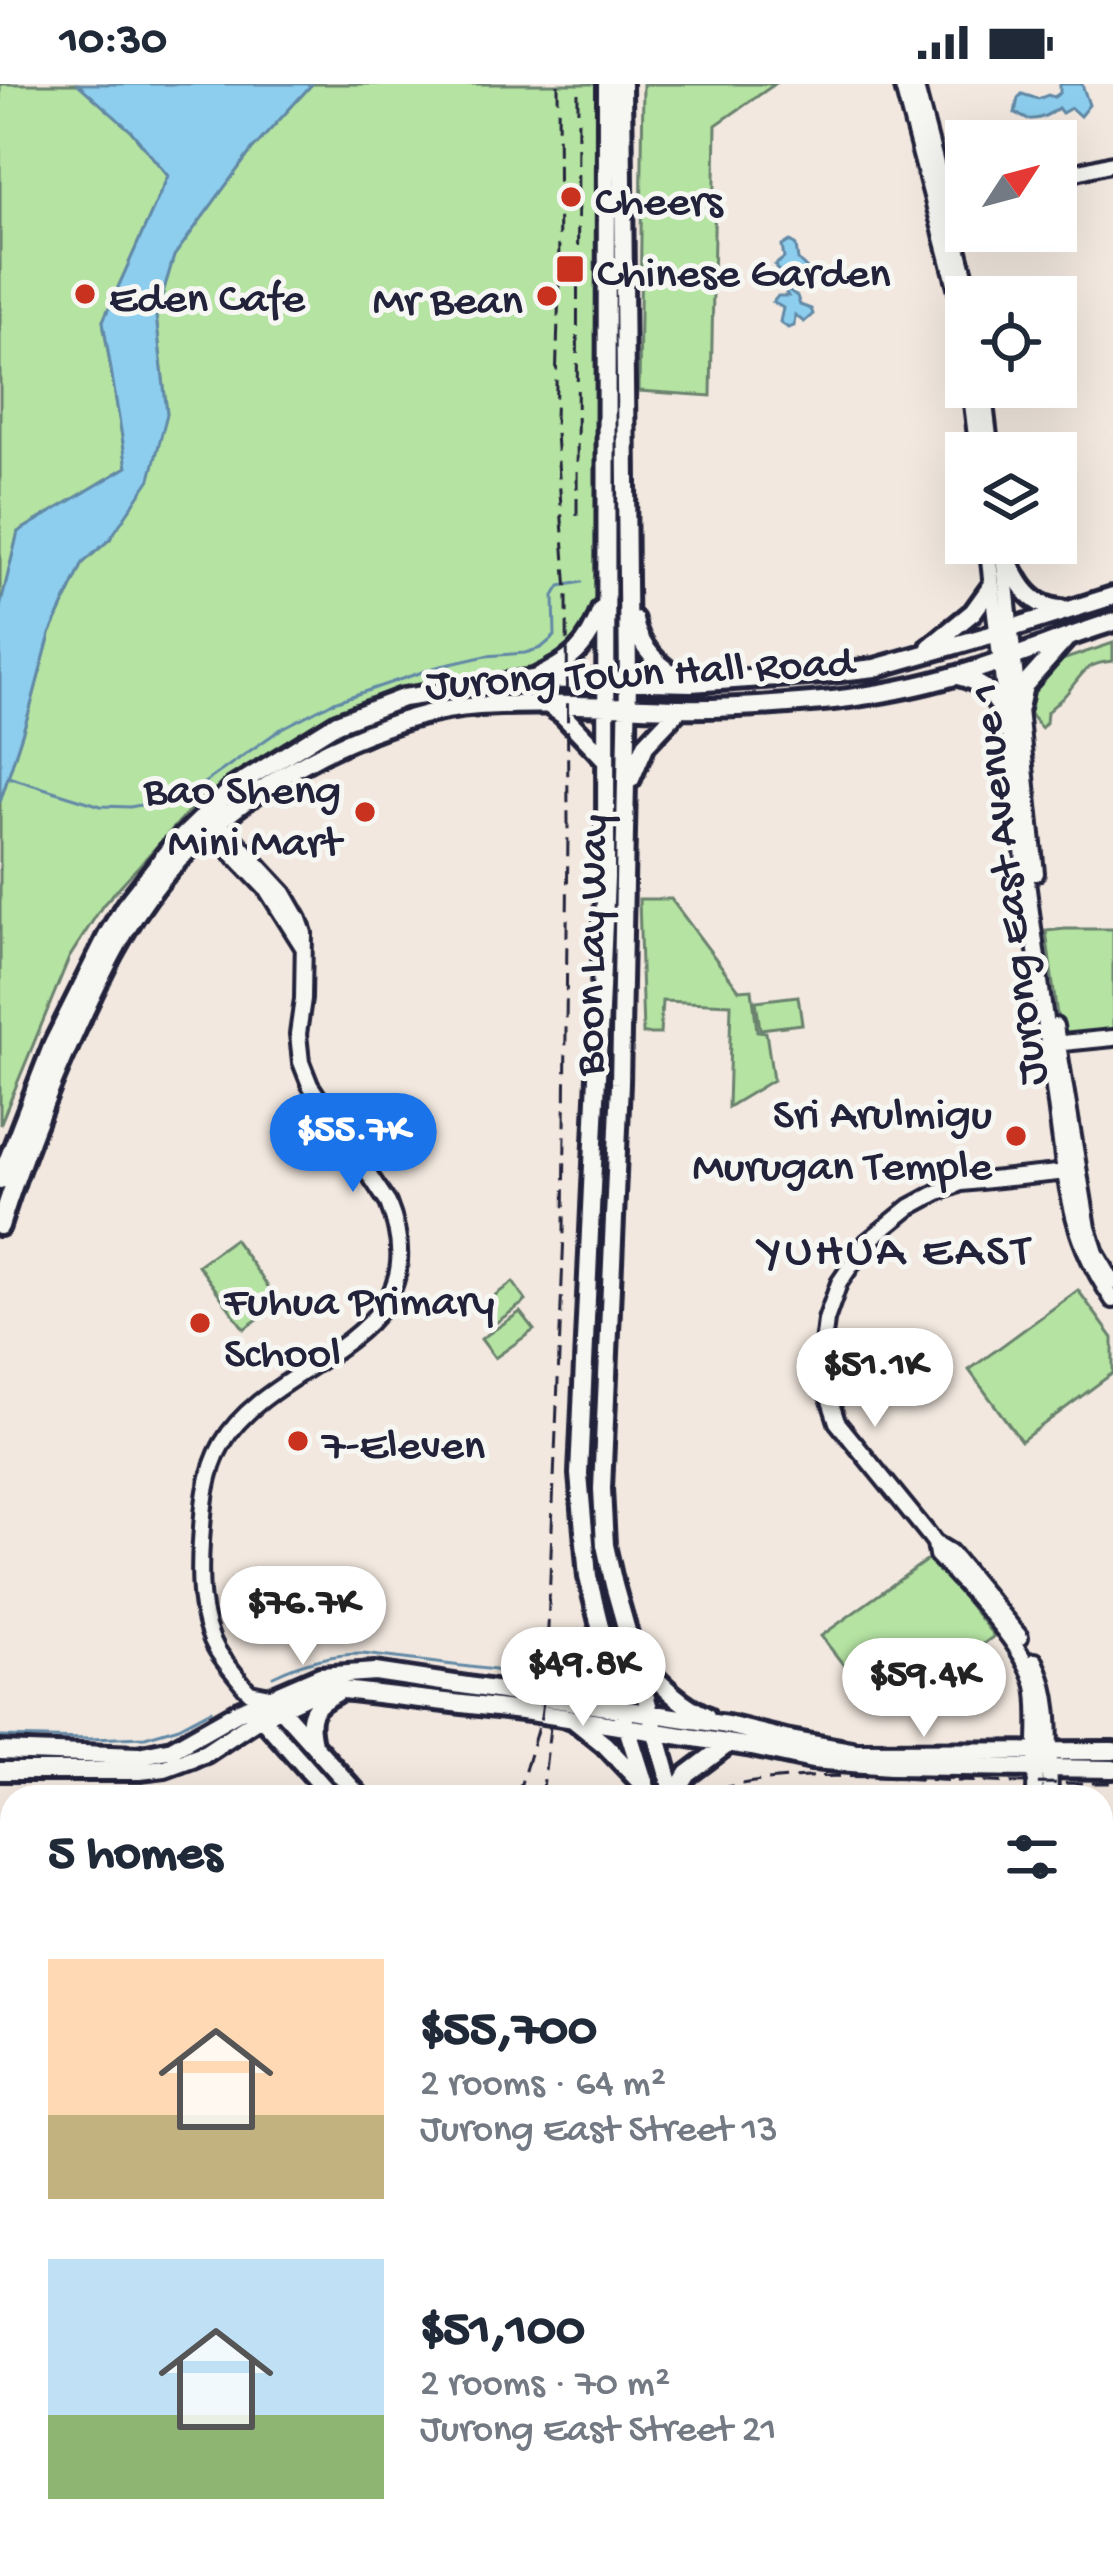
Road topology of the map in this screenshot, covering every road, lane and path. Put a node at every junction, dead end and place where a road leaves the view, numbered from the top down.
1 (607, 84) edge
2 (622, 84) edge
3 (902, 84) edge
4 (915, 84) edge
5 (1113, 163) edge
6 (1077, 172) edge
7 (943, 212) junction
8 (955, 276) edge
9 (964, 276) edge
10 (989, 564) edge
11 (1002, 564) edge
12 (1010, 564) edge
13 (627, 584) junction
14 (992, 587) junction
15 (607, 592) junction
16 (1113, 596) edge
17 (1067, 609) junction
18 (1113, 622) edge
19 (1004, 631) junction
20 (1070, 635) junction
21 (920, 656) junction
22 (1007, 658) junction
23 (958, 676) junction
24 (533, 679) junction
25 (608, 680) junction
26 (628, 681) junction
27 (691, 683) junction
28 (548, 705) junction
29 (617, 706) junction
30 (680, 708) junction
31 (1014, 714) junction
32 (604, 759) junction
33 (626, 791) junction
34 (220, 824) junction
35 (201, 829) junction
36 (302, 947) junction
37 (101, 976) junction
38 (82, 985) junction
39 (1113, 1037) edge
40 (1053, 1044) junction
41 (1071, 1172) junction
42 (0, 1180) edge
43 (0, 1226) edge
44 (1113, 1282) edge
45 (1113, 1300) edge
46 (602, 1639) junction
47 (634, 1656) junction
48 (344, 1690) junction
49 (554, 1697) junction
50 (275, 1702) junction
51 (254, 1705) junction
52 (621, 1709) junction
53 (573, 1719) junction
54 (655, 1723) junction
55 (627, 1727) junction
56 (728, 1735) junction
57 (230, 1738) junction
58 (314, 1745) junction
59 (0, 1751) edge
60 (289, 1751) junction
61 (1113, 1751) edge
62 (1043, 1760) junction
63 (1113, 1769) edge
64 (0, 1771) edge
65 (321, 1785) edge
66 (349, 1785) edge
67 (640, 1785) edge
68 (645, 1785) edge
69 (671, 1785) edge
70 (681, 1785) edge
71 (1038, 1785) edge
72 (1048, 1785) edge

1 - 15 main road, Boon Lay Way
2 - 13 main road, Boon Lay Way
3 - 7 street
4 - 7 street
5 - 6 street
7 - 8 street
7 - 9 street
10 - 14 street, Jurong East Avenue 1
11 - 19 street, Jurong East Avenue 1
12 - 17 main road
13 - 26 main road, Boon Lay Way
13 - 27 main road
14 - 19 street, Jurong East Avenue 1
14 - 21 main road
15 - 24 main road
15 - 25 main road, Boon Lay Way
16 - 17 main road, Jurong Town Hall Road
17 - 19 main road, Jurong Town Hall Road
18 - 20 main road, Jurong Town Hall Road
19 - 21 main road, Jurong Town Hall Road
19 - 22 street, Jurong East Avenue 1
20 - 22 main road, Jurong Town Hall Road
20 - 31 main road
21 - 27 main road, Jurong Town Hall Road
22 - 23 main road, Jurong Town Hall Road
22 - 31 street, Jurong East Avenue 1
23 - 30 main road, Jurong Town Hall Road
23 - 31 main road
24 - 25 main road, Jurong Town Hall Road
24 - 35 main road, Jurong Town Hall Road
25 - 26 main road, Jurong Town Hall Road
25 - 29 main road, Boon Lay Way
26 - 27 main road, Jurong Town Hall Road
26 - 29 main road, Boon Lay Way
28 - 29 main road, Jurong Town Hall Road
28 - 32 main road
28 - 34 main road, Jurong Town Hall Road
29 - 30 main road, Jurong Town Hall Road
29 - 32 main road, Boon Lay Way
29 - 33 main road, Boon Lay Way
30 - 33 main road
31 - 40 street, Jurong East Avenue 1
32 - 46 main road, Boon Lay Way
33 - 47 main road, Boon Lay Way
34 - 35 main road
34 - 36 street
35 - 36 street
35 - 37 main road, Jurong Town Hall Road
35 - 38 main road, Jurong Town Hall Road
36 - 51 street
37 - 38 main road
37 - 43 main road, Jurong Town Hall Road
38 - 42 main road, Jurong Town Hall Road
39 - 40 street
40 - 41 street, Jurong East Avenue 1
41 - 44 street, Jurong East Avenue 1
41 - 45 street, Jurong East Avenue 1
41 - 62 street
46 - 49 main road
46 - 52 main road, Boon Lay Way
47 - 54 main road, Boon Lay Way
47 - 56 main road
48 - 50 main road
48 - 53 main road
48 - 58 main road
49 - 50 main road
49 - 52 main road
50 - 51 main road
50 - 58 main road
51 - 57 main road
51 - 59 main road
51 - 60 main road
52 - 54 main road
52 - 55 main road, Boon Lay Way
53 - 55 main road
53 - 67 main road
54 - 55 main road
54 - 56 main road
54 - 69 main road, Boon Lay Way
55 - 68 main road, Boon Lay Way
56 - 62 main road
56 - 70 main road
57 - 60 main road
57 - 64 main road
58 - 66 main road
60 - 65 main road
61 - 62 main road
62 - 63 main road
62 - 71 street
62 - 72 street

